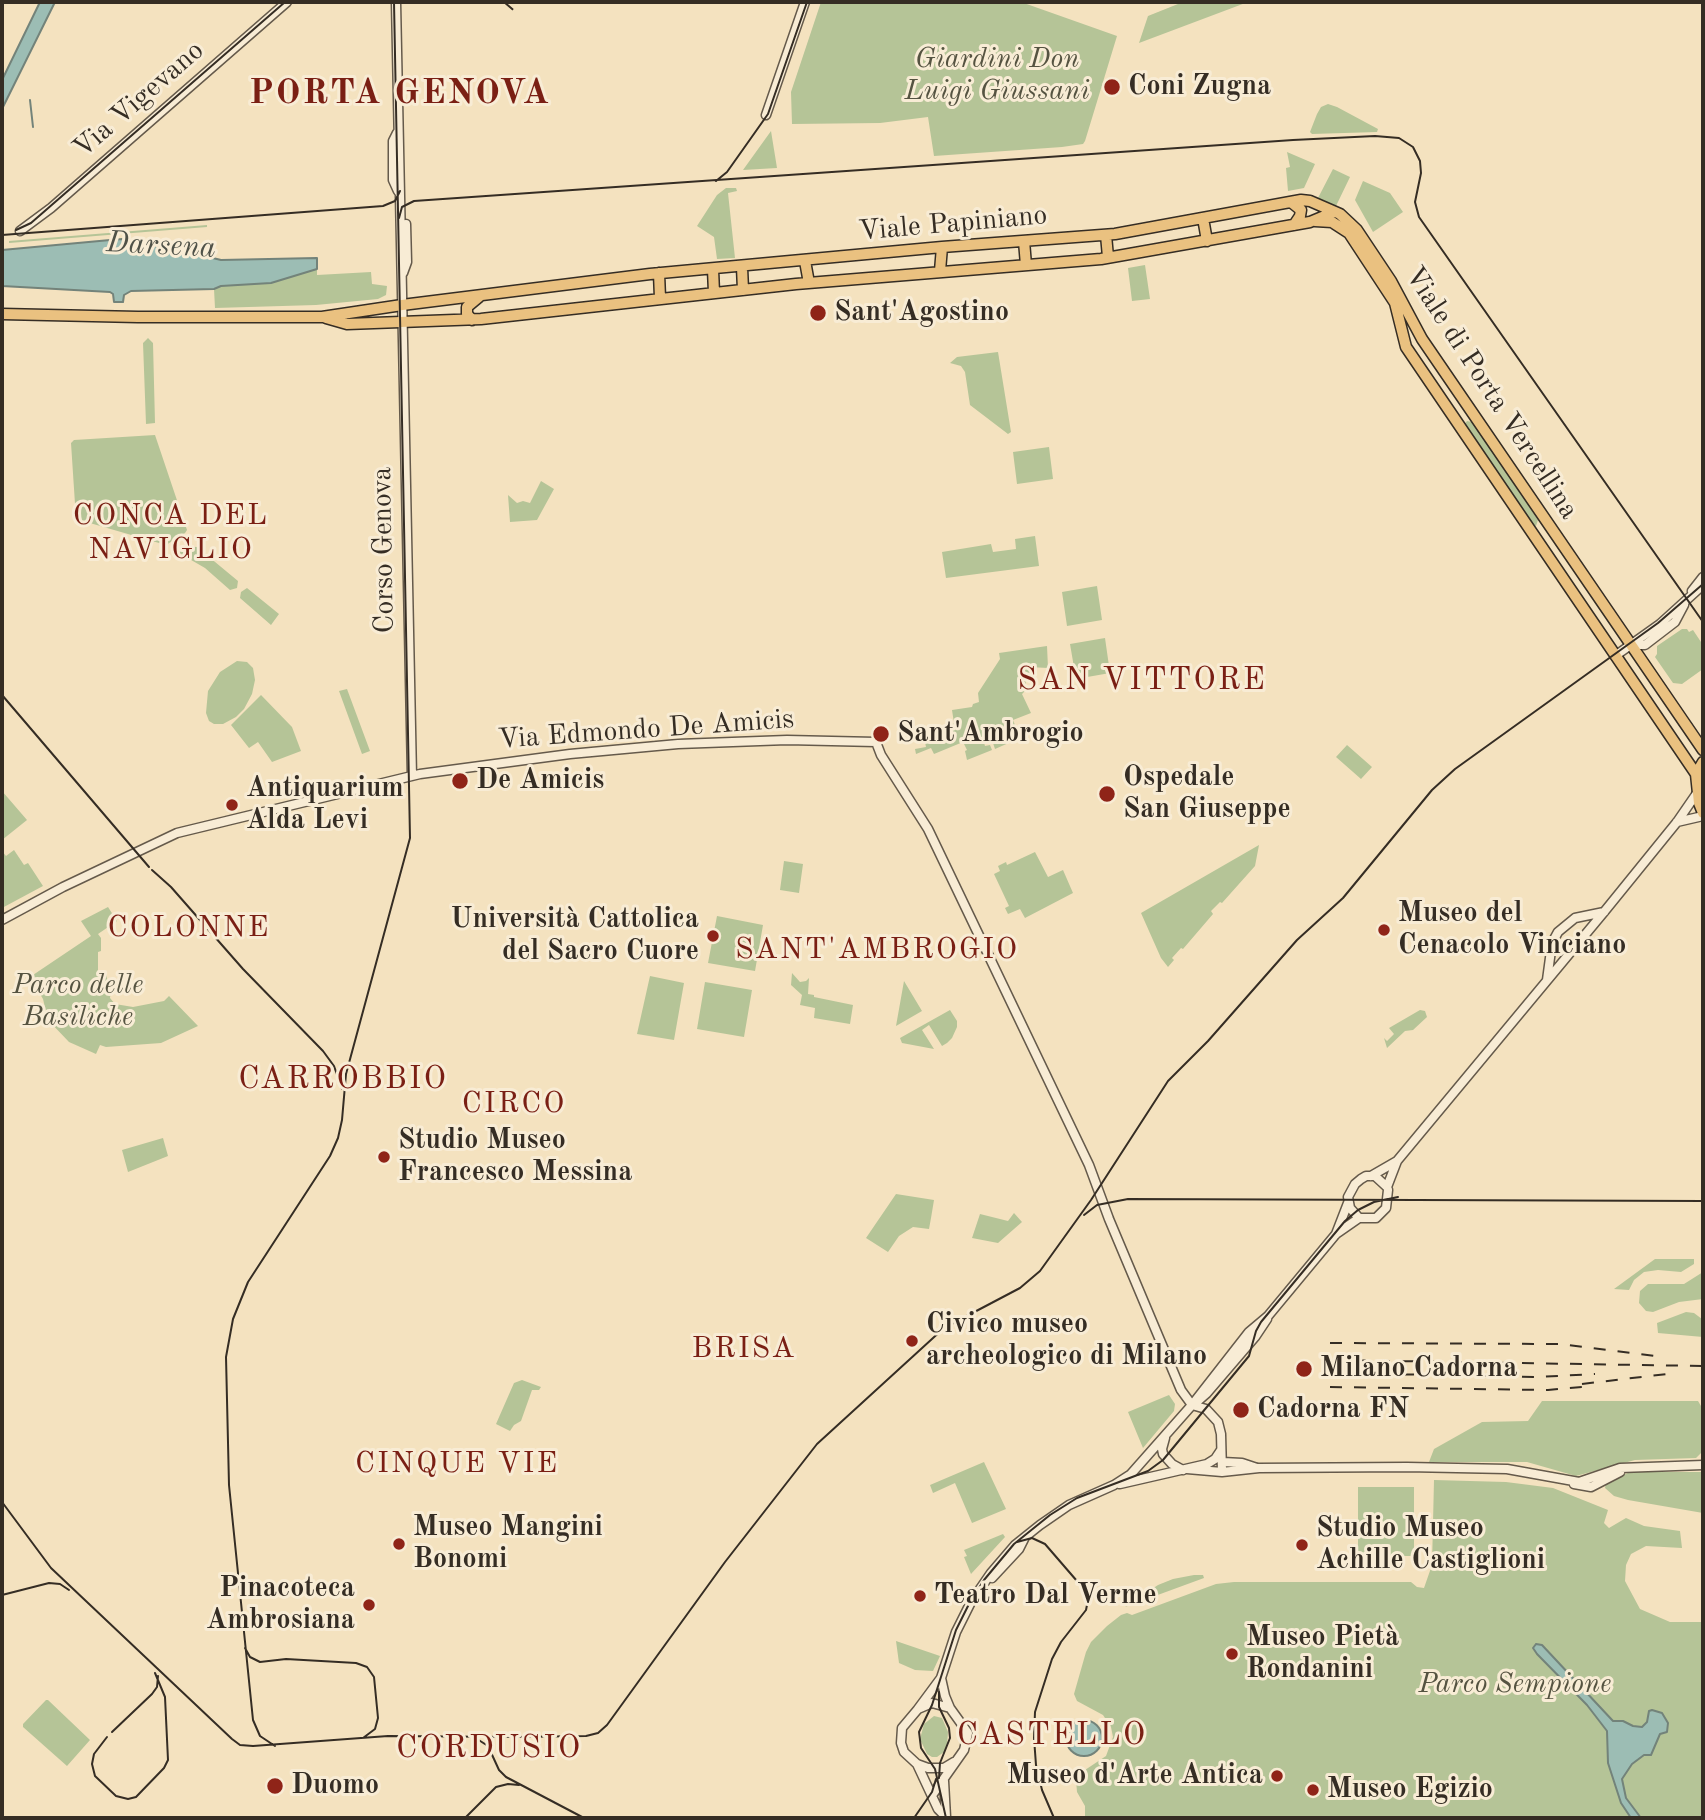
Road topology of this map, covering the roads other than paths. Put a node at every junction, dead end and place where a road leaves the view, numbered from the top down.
1 (287, 2) edge
2 (396, 2) edge
3 (805, 2) edge
4 (766, 115) dead end
5 (1310, 201) junction
6 (1291, 202) junction
7 (1334, 212) junction
8 (1203, 218) junction
9 (1314, 221) junction
10 (1294, 225) junction
11 (20, 231) dead end
12 (1106, 235) junction
13 (1024, 241) junction
14 (1207, 241) junction
15 (942, 247) junction
16 (1108, 257) junction
17 (805, 261) junction
18 (1027, 265) junction
19 (742, 267) junction
20 (713, 269) junction
21 (940, 271) junction
22 (659, 274) junction
23 (809, 283) junction
24 (743, 290) junction
25 (714, 293) junction
26 (477, 297) junction
27 (660, 298) junction
28 (402, 305) junction
29 (2, 314) edge
30 (322, 317) junction
31 (476, 319) junction
32 (402, 323) junction
33 (1422, 339) junction
34 (1406, 347) junction
35 (1470, 406) junction
36 (1457, 423) junction
37 (1551, 527) junction
38 (1535, 537) junction
39 (1703, 577) edge
40 (1588, 581) junction
41 (1703, 585) edge
42 (1572, 593) junction
43 (1686, 600) junction
44 (1619, 627) junction
45 (1603, 638) junction
46 (1631, 645) junction
47 (1615, 656) junction
48 (1643, 662) junction
49 (1626, 673) junction
50 (1691, 733) junction
51 (1675, 744) junction
52 (1703, 750) edge
53 (1703, 762) edge
54 (1696, 774) junction
55 (416, 775) junction
56 (1698, 793) junction
57 (1703, 815) edge
58 (1677, 822) junction
59 (1604, 912) junction
60 (2, 920) edge
61 (1547, 980) junction
62 (1397, 1161) junction
63 (1371, 1176) junction
64 (1388, 1189) junction
65 (1349, 1203) junction
66 (1359, 1219) junction
67 (1336, 1234) junction
68 (1192, 1405) junction
69 (1173, 1427) junction
70 (1222, 1449) junction
71 (1703, 1465) edge
72 (1222, 1467) junction
73 (1185, 1469) junction
74 (1114, 1485) junction
75 (941, 1678) junction
76 (950, 1707) junction
77 (918, 1709) junction
78 (954, 1762) junction
79 (918, 1764) junction
80 (944, 1778) junction
81 (933, 1794) junction
82 (946, 1818) edge

1 - 11 street, Via Vigevano
2 - 28 street, Corso Genova
3 - 4 street
5 - 6 main road, Viale Papiniano
5 - 7 main road, Viale di Porta Vercellina
5 - 9 main road
6 - 8 main road, Viale Papiniano
6 - 10 main road
7 - 9 main road, Viale Papiniano
7 - 33 main road, Viale di Porta Vercellina
8 - 12 main road, Viale Papiniano
8 - 14 main road
9 - 10 main road, Viale Papiniano
9 - 34 main road, Viale di Porta Vercellina
10 - 14 main road, Viale Papiniano
12 - 13 main road, Viale Papiniano
12 - 16 main road
13 - 15 main road, Viale Papiniano
13 - 18 main road
14 - 16 main road, Viale Papiniano
15 - 17 main road, Viale Papiniano
15 - 21 main road
16 - 18 main road, Viale Papiniano
17 - 19 main road, Viale Papiniano
17 - 23 main road
18 - 21 main road, Viale Papiniano
19 - 20 main road, Viale Papiniano
19 - 24 main road
20 - 22 main road, Viale Papiniano
20 - 25 main road
21 - 23 main road, Viale Papiniano
22 - 26 main road, Viale Papiniano
22 - 27 main road
23 - 24 main road, Viale Papiniano
24 - 25 main road, Viale Papiniano
25 - 27 main road, Viale Papiniano
26 - 28 main road, Viale Papiniano
26 - 31 main road
27 - 31 main road, Viale Papiniano
28 - 30 main road, Viale Papiniano
28 - 32 street, Corso Genova
29 - 30 main road
30 - 32 main road, Viale Papiniano
31 - 32 main road, Viale Papiniano
32 - 55 street, Corso Genova
33 - 34 main road
33 - 35 main road, Viale di Porta Vercellina
34 - 36 main road, Viale di Porta Vercellina
35 - 36 main road
35 - 37 main road, Viale di Porta Vercellina
36 - 38 main road, Viale di Porta Vercellina
37 - 38 main road
37 - 40 main road, Viale di Porta Vercellina
38 - 42 main road, Viale di Porta Vercellina
39 - 43 street
40 - 42 main road
40 - 44 main road, Viale di Porta Vercellina
41 - 43 street
42 - 45 main road, Viale di Porta Vercellina
43 - 46 street
44 - 45 main road
44 - 46 main road, Viale di Porta Vercellina
45 - 47 main road, Viale di Porta Vercellina
46 - 47 street
46 - 48 main road, Viale di Porta Vercellina
47 - 49 main road, Viale di Porta Vercellina
48 - 49 main road
48 - 50 main road, Viale di Porta Vercellina
49 - 51 main road, Viale di Porta Vercellina
50 - 51 main road
50 - 52 main road, Viale di Porta Vercellina
51 - 54 main road, Viale di Porta Vercellina
53 - 54 main road
54 - 56 main road
55 - 60 street, Via Edmondo De Amicis
55 - 68 street, Via Edmondo De Amicis
56 - 57 main road
56 - 58 street
57 - 58 street
58 - 59 street
59 - 61 street
59 - 61 street
61 - 62 street
62 - 63 street
62 - 64 street
63 - 64 street
63 - 65 street
64 - 66 street
65 - 66 street
65 - 67 street
66 - 67 street
67 - 68 street
68 - 69 street
68 - 70 street
69 - 73 street
69 - 74 street
70 - 72 street
70 - 73 street
71 - 72 street
72 - 73 street
73 - 74 street
74 - 75 street
75 - 76 street
75 - 77 street
76 - 77 street
76 - 78 street
77 - 79 street
78 - 79 street
78 - 80 street
79 - 81 street
80 - 81 street
80 - 82 street
81 - 82 street

